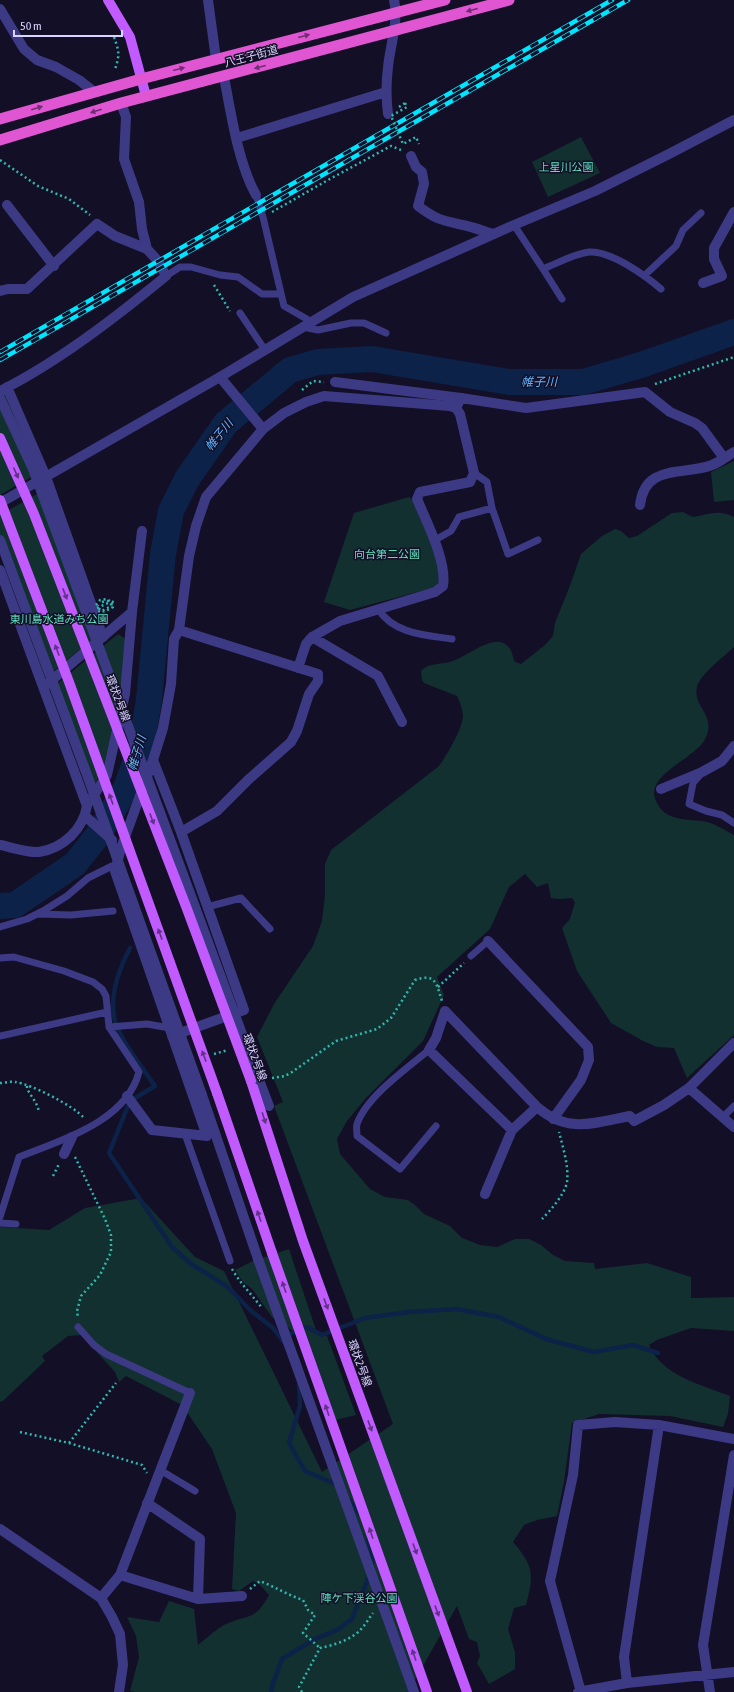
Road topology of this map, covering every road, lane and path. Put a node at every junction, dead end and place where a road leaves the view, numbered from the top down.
1 (108, 0) edge
2 (208, 0) edge
3 (394, 0) edge
4 (445, 0) edge
5 (509, 0) edge
6 (0, 9) edge
7 (396, 12) junction
8 (393, 30) junction
9 (114, 36) dead end
10 (216, 59) junction
11 (114, 69) dead end
12 (224, 77) junction
13 (141, 78) junction
14 (93, 92) junction
15 (386, 92) junction
16 (146, 96) junction
17 (121, 103) junction
18 (405, 103) dead end
19 (388, 114) dead end
20 (0, 119) edge
21 (734, 120) edge
22 (236, 138) junction
23 (0, 140) edge
24 (419, 144) dead end
25 (408, 154) joint
26 (0, 160) edge
27 (256, 195) joint
28 (4, 206) edge
29 (734, 212) edge
30 (701, 213) dead end
31 (263, 217) junction
32 (97, 224) junction
33 (514, 225) junction
34 (493, 234) junction
35 (147, 249) junction
36 (54, 266) junction
37 (543, 269) junction
38 (645, 275) junction
39 (166, 276) junction
40 (703, 283) dead end
41 (661, 289) dead end
42 (0, 292) edge
43 (281, 294) junction
44 (562, 299) dead end
45 (240, 313) dead end
46 (308, 324) junction
47 (386, 333) dead end
48 (265, 350) junction
49 (734, 357) edge
50 (220, 377) junction
51 (335, 382) dead end
52 (4, 389) edge
53 (645, 392) junction
54 (0, 398) edge
55 (461, 398) junction
56 (456, 408) junction
57 (263, 429) junction
58 (0, 438) edge
59 (734, 452) edge
60 (724, 458) junction
61 (474, 472) junction
62 (46, 477) junction
63 (0, 502) edge
64 (640, 505) dead end
65 (492, 508) junction
66 (142, 531) dead end
67 (0, 540) edge
68 (435, 540) junction
69 (538, 540) dead end
70 (0, 570) edge
71 (115, 602) dead end
72 (108, 603) dead end
73 (378, 609) junction
74 (132, 612) junction
75 (179, 630) junction
76 (103, 637) junction
77 (312, 637) junction
78 (452, 639) dead end
79 (298, 668) junction
80 (43, 687) junction
81 (402, 722) dead end
82 (734, 746) edge
83 (153, 760) junction
84 (702, 772) junction
85 (661, 789) dead end
86 (87, 813) junction
87 (734, 823) edge
88 (181, 832) junction
89 (117, 844) junction
90 (0, 845) edge
91 (116, 866) junction
92 (207, 907) junction
93 (113, 911) dead end
94 (37, 914) junction
95 (0, 927) edge
96 (270, 929) dead end
97 (488, 941) joint
98 (471, 956) joint
99 (0, 958) edge
100 (437, 987) junction
101 (445, 1011) junction
102 (107, 1012) junction
103 (111, 1027) junction
104 (171, 1032) junction
105 (0, 1036) edge
106 (734, 1043) edge
107 (429, 1050) junction
108 (272, 1078) dead end
109 (255, 1080) junction
110 (0, 1083) edge
111 (27, 1086) junction
112 (689, 1088) junction
113 (130, 1100) junction
114 (269, 1106) dead end
115 (734, 1106) edge
116 (537, 1107) junction
117 (39, 1111) dead end
118 (724, 1116) junction
119 (555, 1120) junction
120 (436, 1126) dead end
121 (89, 1127) junction
122 (734, 1127) edge
123 (512, 1130) junction
124 (185, 1134) junction
125 (72, 1137) junction
126 (64, 1154) dead end
127 (485, 1194) dead end
128 (0, 1217) edge
129 (542, 1219) dead end
130 (0, 1223) edge
131 (16, 1224) dead end
132 (230, 1261) joint
133 (266, 1313) dead end
134 (78, 1327) joint
135 (116, 1383) dead end
136 (190, 1393) joint
137 (659, 1425) junction
138 (20, 1432) dead end
139 (734, 1439) edge
140 (69, 1443) junction
141 (734, 1455) edge
142 (160, 1470) junction
143 (155, 1483) junction
144 (195, 1491) dead end
145 (147, 1503) junction
146 (0, 1529) edge
147 (120, 1575) junction
148 (242, 1596) joint
149 (101, 1598) junction
150 (198, 1599) junction
151 (320, 1648) dead end
152 (734, 1672) edge
153 (707, 1675) junction
154 (627, 1683) junction
155 (299, 1687) dead end
156 (119, 1692) edge
157 (302, 1692) edge
158 (414, 1692) edge
159 (427, 1692) edge
160 (467, 1692) edge
161 (580, 1692) edge
162 (710, 1692) edge

1 - 13 main road
2 - 10 street
3 - 7 street
4 - 7 highway, 八王子街道
5 -> 8 highway, 八王子街道
6 - 14 street
7 - 8 street
10 -> 7 highway, 八王子街道
8 -> 12 highway, 八王子街道
8 - 15 street
9 - 11 path
13 -> 10 highway, 八王子街道
12 - 16 highway, 八王子街道
12 - 22 street
13 - 14 highway, 八王子街道
13 - 16 main road
20 -> 14 highway, 八王子街道
15 - 19 street
15 - 22 street
16 - 17 highway, 八王子街道
17 -> 23 highway, 八王子街道
17 - 35 street
18 - 24 path, bridge
21 - 33 street
22 - 27 street
25 - 31 path
25 - 34 street
26 - 32 path
27 - 31 lane
28 - 36 street
29 - 40 street
30 - 38 lane
31 - 43 lane
32 - 35 street
32 - 36 street
33 - 34 street
33 - 37 lane
34 - 46 street
35 - 39 street
36 - 42 street
37 - 38 lane
37 - 44 lane
38 - 41 lane
39 - 43 lane
39 - 52 street
43 - 46 lane
45 - 48 lane
46 - 47 lane
46 - 48 street
48 - 50 street
49 - 53 path
50 - 57 street
50 - 62 street
51 - 55 street
52 - 62 street
53 - 55 street
53 - 60 street
54 - 109 street, bridge
55 - 56 street
56 - 57 street
56 - 61 street
57 - 75 street
58 -> 109 main road, 環状2号線, bridge
59 - 60 street
60 - 64 street
61 - 65 lane
61 - 68 street
62 - 63 street
62 - 76 street
159 -> 63 main road, bridge
65 - 68 lane
65 - 69 lane
66 - 74 street
67 - 158 street, bridge
68 - 73 street
70 - 80 street
71 - 72 path, bridge
73 - 77 street
73 - 78 lane
74 - 76 street
74 - 86 street
75 - 79 street
75 - 83 street
76 - 80 street
77 - 79 street
77 - 81 street
79 - 88 street
80 - 86 street
82 - 84 street
83 - 88 street
83 - 89 street
84 - 85 street
84 - 87 lane
86 - 89 street, bridge
86 - 90 street
88 - 92 street
89 - 91 street
91 - 94 lane
91 - 104 street
92 - 96 lane
92 - 104 street
93 - 94 lane
94 - 95 lane
97 - 98 lane
97 - 119 street
98 - 100 path
99 - 102 lane
100 - 101 path
100 - 108 path
101 - 107 street
101 - 116 street
102 - 103 lane
102 - 105 lane
103 - 104 lane
103 - 113 lane
104 - 124 street
106 - 112 street
107 - 120 lane
107 - 123 street
109 - 114 street
109 -> 160 main road, 環状2号線
110 - 111 path
111 - 117 path
111 - 121 path
112 - 118 street
112 - 119 street
113 - 121 lane
113 - 124 street
115 - 118 lane
116 - 119 street
116 - 123 street
118 - 122 street
119 - 129 path
121 - 125 lane
123 - 127 street
124 - 132 lane
125 - 126 street
125 - 128 lane
125 - 134 path
130 - 131 lane
132 - 133 path
134 - 136 lane
135 - 140 path
136 - 142 street
137 - 139 street
137 - 154 street
137 - 161 street
138 - 140 path
140 - 143 path
141 - 153 street
142 - 143 street
142 - 144 lane
143 - 145 street
145 - 147 street
145 - 150 street
146 - 149 street
147 - 149 street
147 - 150 street
148 - 150 street
148 - 151 path
149 - 156 street
152 - 153 street
153 - 154 street
153 - 162 street
154 - 161 street
155 - 157 path

